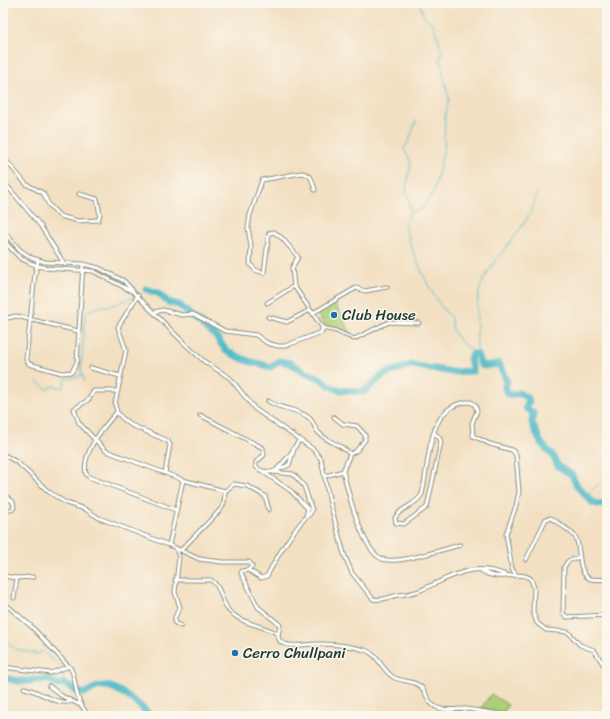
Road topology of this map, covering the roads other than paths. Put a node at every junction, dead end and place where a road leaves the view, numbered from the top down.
1 (3, 157) edge
2 (3, 180) edge
3 (315, 190) dead end
4 (79, 194) dead end
5 (3, 231) edge
6 (3, 240) edge
7 (59, 255) junction
8 (38, 261) junction
9 (53, 263) junction
10 (65, 263) junction
11 (83, 264) junction
12 (37, 266) junction
13 (66, 269) junction
14 (83, 269) junction
15 (294, 286) junction
16 (387, 287) dead end
17 (133, 292) junction
18 (138, 295) junction
19 (267, 303) dead end
20 (310, 310) junction
21 (155, 312) junction
22 (313, 313) junction
23 (268, 317) dead end
24 (3, 319) edge
25 (32, 321) junction
26 (419, 324) dead end
27 (323, 328) junction
28 (78, 331) junction
29 (92, 368) dead end
30 (120, 376) junction
31 (118, 391) junction
32 (268, 400) dead end
33 (117, 412) junction
34 (200, 416) dead end
35 (334, 417) dead end
36 (434, 433) junction
37 (300, 439) junction
38 (94, 440) junction
39 (3, 454) edge
40 (350, 454) junction
41 (263, 471) junction
42 (274, 471) junction
43 (343, 471) junction
44 (165, 472) junction
45 (325, 476) junction
46 (183, 480) junction
47 (225, 492) junction
48 (3, 494) edge
49 (3, 510) edge
50 (176, 510) junction
51 (269, 510) dead end
52 (306, 516) junction
53 (169, 545) junction
54 (460, 545) dead end
55 (176, 548) junction
56 (181, 550) junction
57 (579, 557) junction
58 (526, 560) dead end
59 (248, 570) junction
60 (3, 576) edge
61 (516, 576) junction
62 (33, 577) dead end
63 (17, 578) junction
64 (175, 580) junction
65 (607, 580) edge
66 (14, 598) dead end
67 (3, 602) edge
68 (607, 615) edge
69 (181, 626) dead end
70 (278, 634) junction
71 (69, 666) junction
72 (3, 667) edge
73 (607, 670) edge
74 (49, 686) dead end
75 (24, 688) dead end
76 (72, 701) junction
77 (82, 706) junction
78 (88, 716) edge
79 (525, 716) edge

1 - 4 street
2 - 7 street
3 - 15 street
5 - 8 street
6 - 12 street
7 - 9 street
7 - 10 street
8 - 9 street
8 - 12 street
9 - 10 street
10 - 11 street
10 - 13 street
11 - 14 street
11 - 17 street
12 - 13 street
12 - 25 street
13 - 14 street
14 - 17 street
14 - 28 street
15 - 19 street
15 - 20 street
16 - 22 street
17 - 18 street
18 - 21 street
18 - 30 street
20 - 22 street
20 - 23 street
21 - 27 street
21 - 37 street
22 - 27 street
24 - 25 street
25 - 28 street
25 - 28 street
26 - 27 street
29 - 30 street
30 - 31 street
31 - 33 street
31 - 38 street
32 - 40 street
33 - 38 street
33 - 44 street
34 - 41 street
35 - 40 street
36 - 36 street
36 - 61 street
37 - 42 street
37 - 45 street
38 - 44 street
38 - 50 street
39 - 53 street
40 - 43 street
41 - 42 street
41 - 52 street
42 - 52 street
43 - 45 street
43 - 54 street
44 - 46 street
45 - 61 street
46 - 47 street
46 - 50 street
47 - 51 street
47 - 56 street
48 - 49 street
50 - 53 street
52 - 59 street
53 - 55 street
55 - 56 street
55 - 64 street
56 - 59 street
57 - 58 street
57 - 65 street
57 - 68 street
59 - 70 street
60 - 63 street
61 - 73 street
62 - 63 street
63 - 66 street
64 - 69 street
64 - 70 street
67 - 71 street
70 - 79 street
71 - 72 street
71 - 77 street
74 - 76 street
75 - 76 street
76 - 77 street
77 - 78 street

